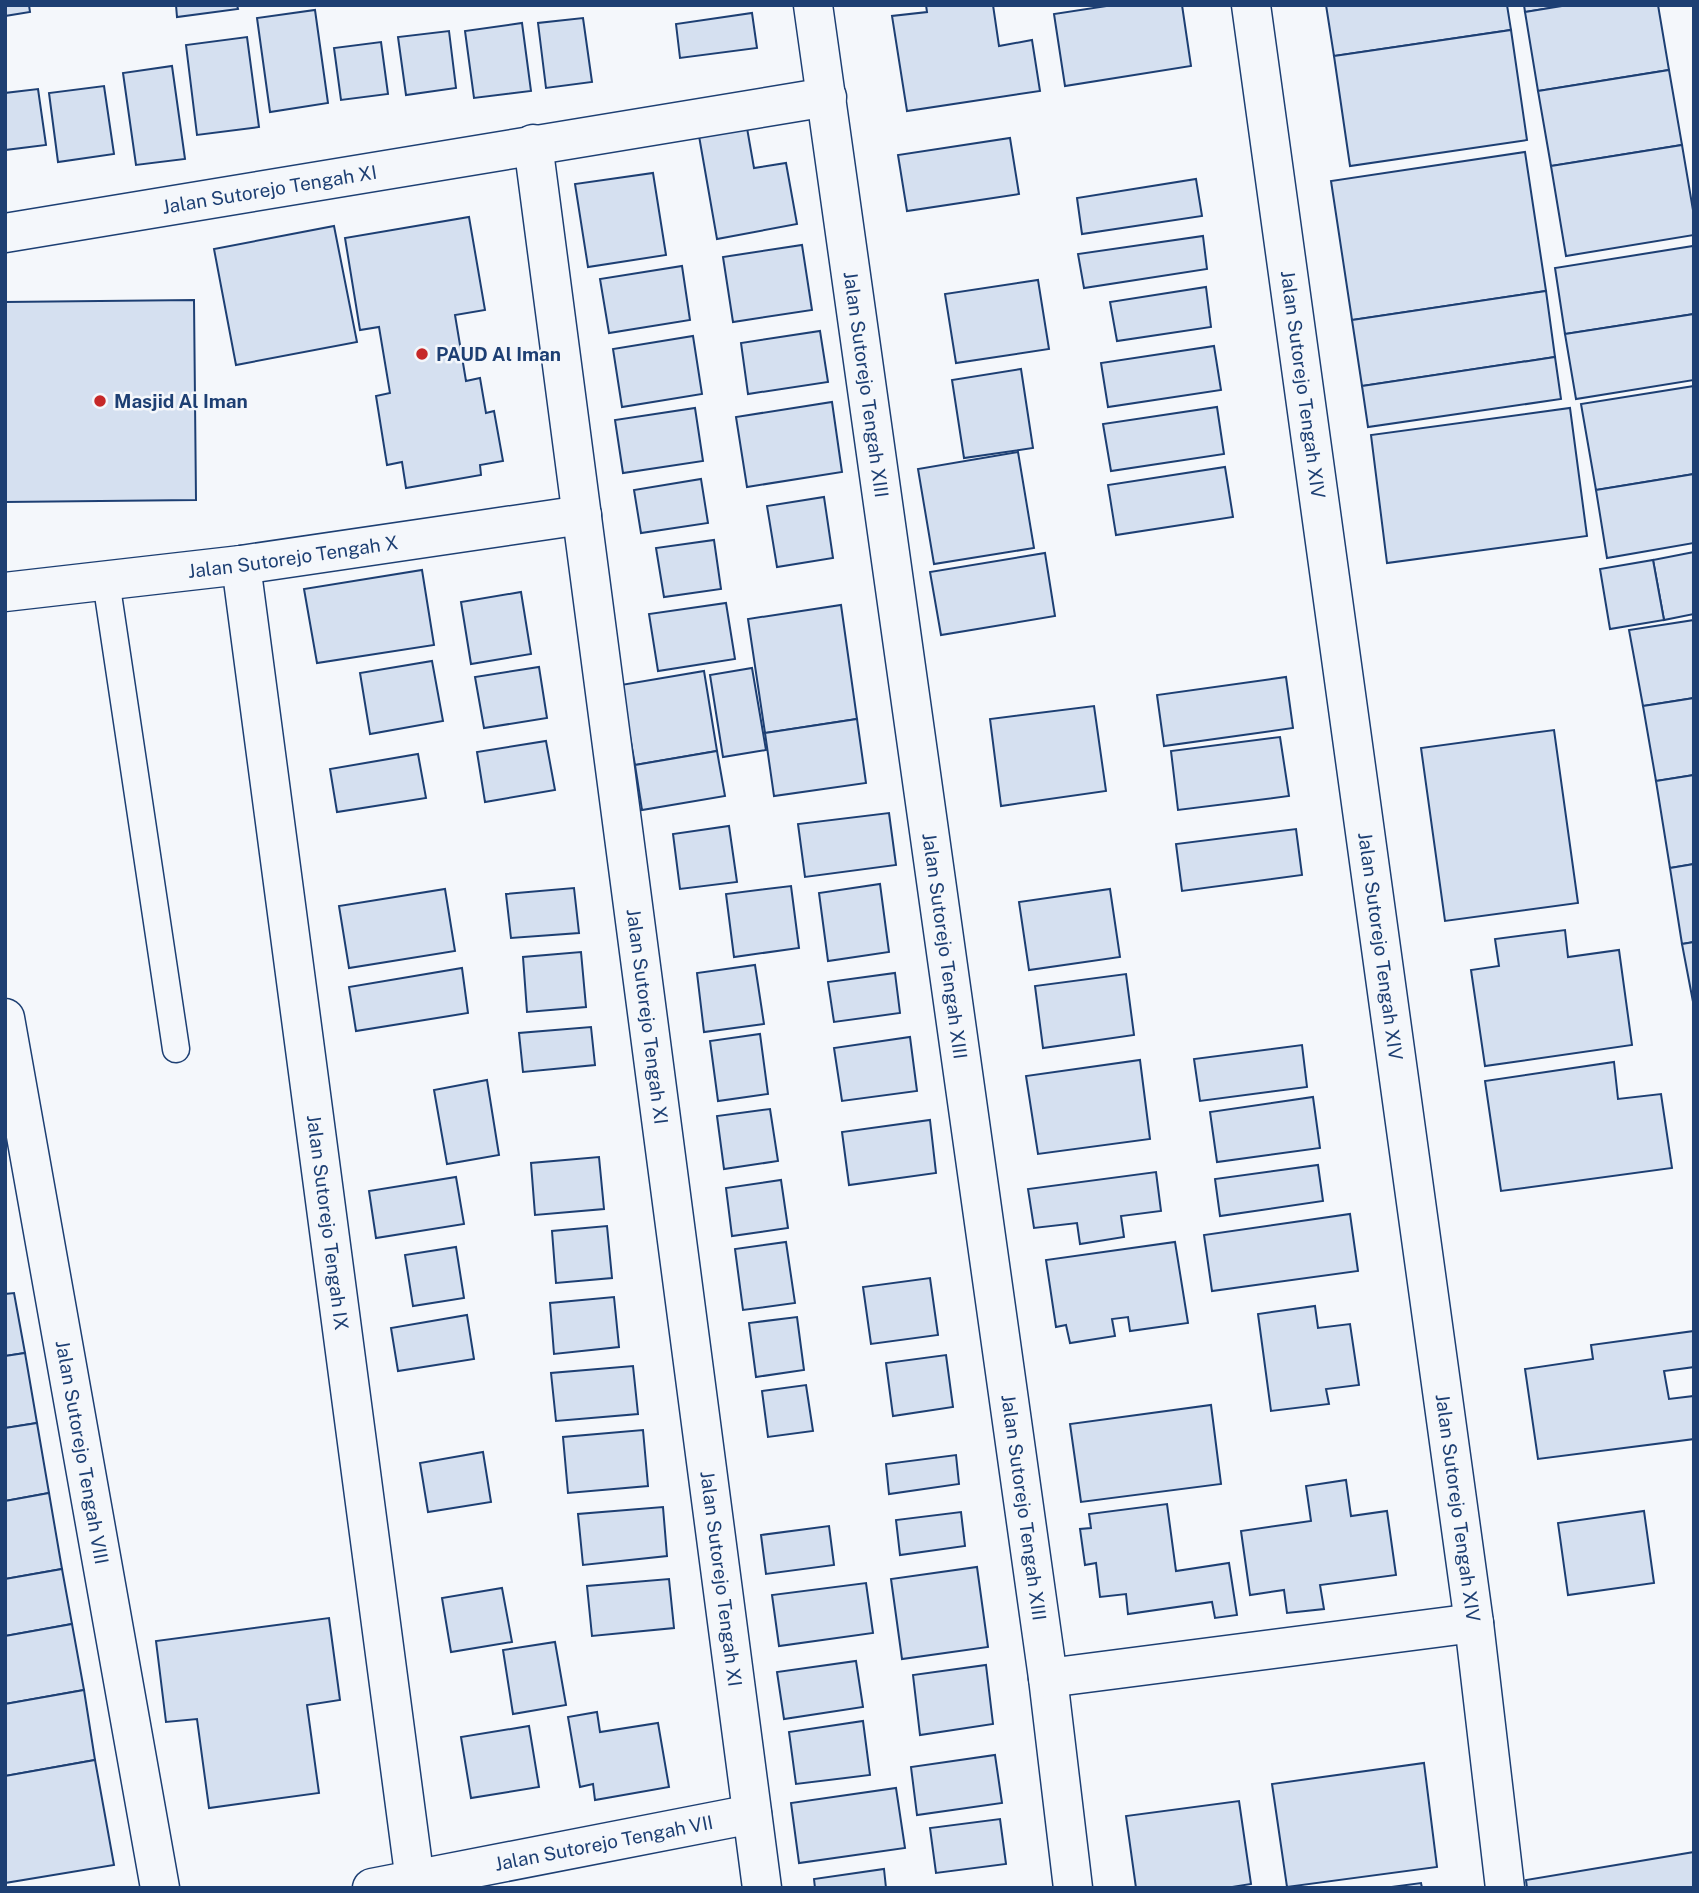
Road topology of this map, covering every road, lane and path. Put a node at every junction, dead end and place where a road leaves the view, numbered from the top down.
1 (813, 5) edge
2 (1251, 5) edge
3 (827, 97) junction
4 (533, 144) junction
5 (5, 233) edge
6 (582, 515) junction
7 (241, 565) junction
8 (106, 581) junction
9 (5, 592) edge
10 (5, 1018) edge
11 (176, 1049) dead end
12 (1474, 1623) junction
13 (1048, 1678) junction
14 (752, 1814) junction
15 (415, 1881) junction
16 (160, 1888) edge
17 (372, 1888) edge
18 (762, 1888) edge
19 (1073, 1888) edge
20 (1505, 1888) edge

1 - 3 street, Jalan Sutorejo Tengah XIII
2 - 12 street, Jalan Sutorejo Tengah XIV
3 - 4 street, Jalan Sutorejo Tengah XI
3 - 13 street, Jalan Sutorejo Tengah XIII
4 - 5 street, Jalan Sutorejo Tengah XI
4 - 6 street, Jalan Sutorejo Tengah XI
6 - 7 street, Jalan Sutorejo Tengah X
6 - 14 street, Jalan Sutorejo Tengah XI
7 - 8 street, Jalan Sutorejo Tengah X
7 - 15 street, Jalan Sutorejo Tengah IX
8 - 9 street, Jalan Sutorejo Tengah X
8 - 11 lane
10 - 16 street, Jalan Sutorejo Tengah VIII
12 - 13 street
12 - 20 street, Jalan Sutorejo Tengah XIV
13 - 19 street, Jalan Sutorejo Tengah XIII
14 - 15 street, Jalan Sutorejo Tengah VII
14 - 18 street, Jalan Sutorejo Tengah XI
15 - 17 street, Jalan Sutorejo Tengah VII

